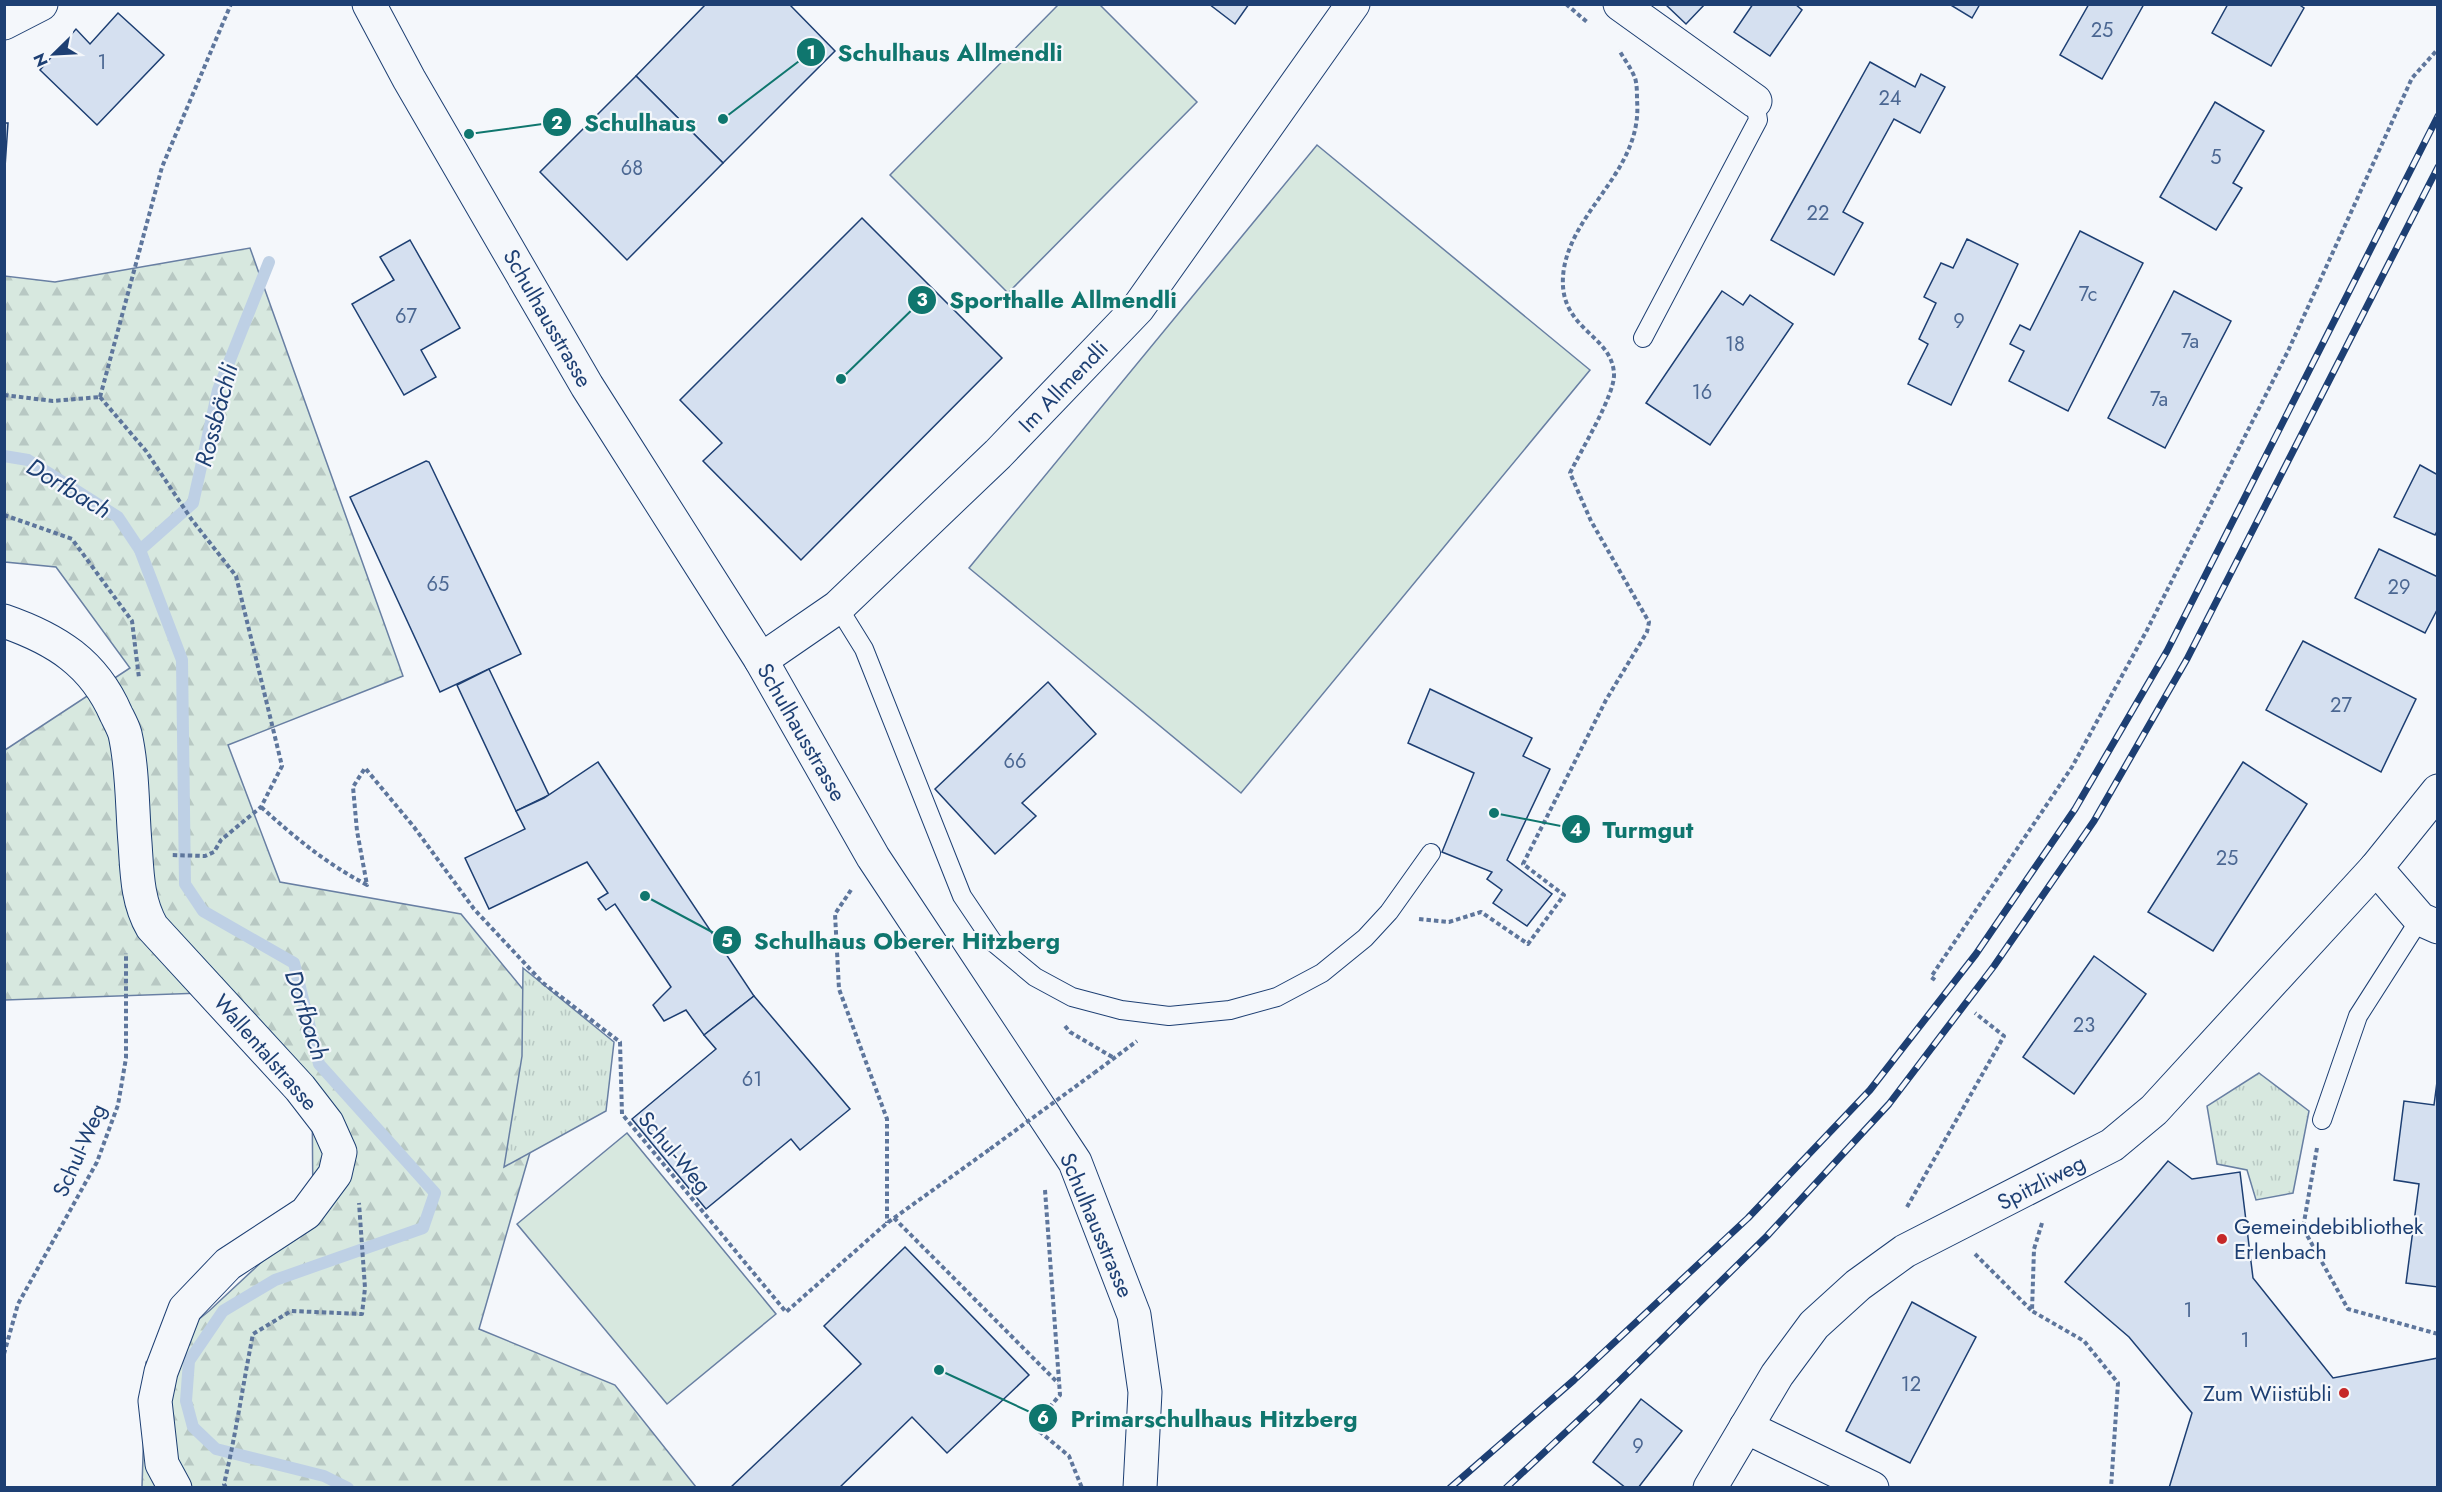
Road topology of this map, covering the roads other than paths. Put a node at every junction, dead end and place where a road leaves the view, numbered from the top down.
1 (41, 4) edge
2 (369, 4) edge
3 (1353, 4) edge
4 (1620, 4) edge
5 (4, 23) edge
6 (1755, 100) joint
7 (1643, 338) dead end
8 (838, 607) junction
9 (4, 621) edge
10 (761, 660) junction
11 (2438, 791) edge
12 (1431, 854) dead end
13 (2376, 868) junction
14 (2429, 923) edge
15 (2322, 1120) road end
16 (1746, 1427) junction
17 (175, 1488) edge
18 (1140, 1488) edge
19 (1710, 1488) edge
20 (1872, 1488) edge

1 - 5 street
2 - 10 street, Schulhausstrasse
3 - 8 street, Im Allmendli
4 - 6 street
6 - 7 lane
8 - 10 street, Im Allmendli
8 - 12 lane
9 - 17 street, Wallentalstrasse
10 - 18 street, Schulhausstrasse
11 - 13 street, Spitzliweg
13 - 14 street
13 - 16 street, Spitzliweg
14 - 15 lane
16 - 19 street, Spitzliweg
16 - 20 street

